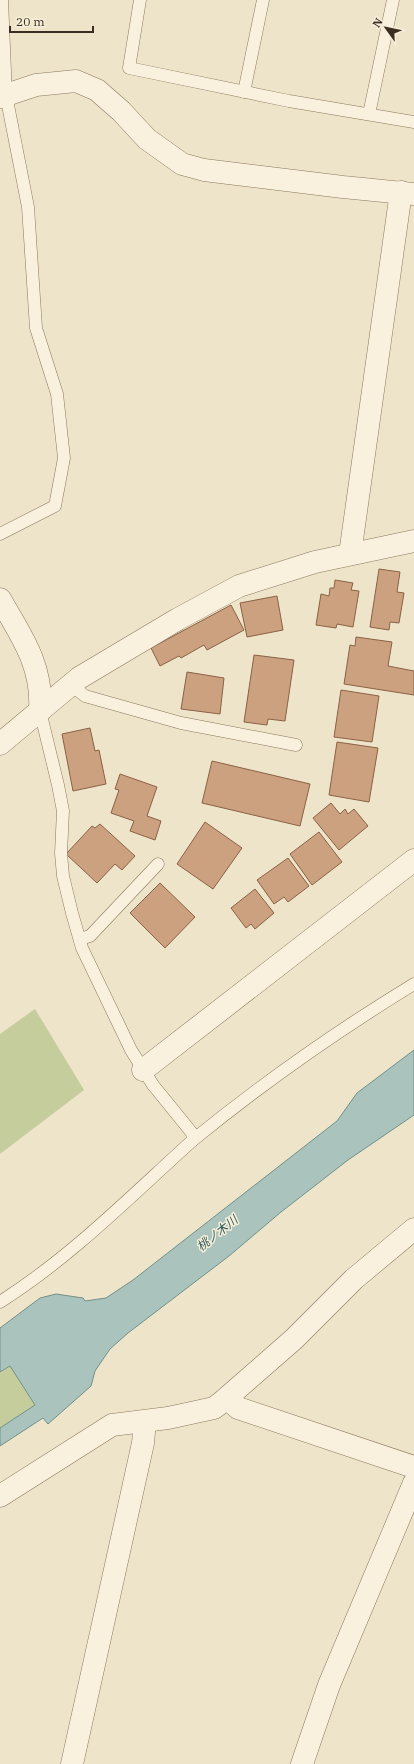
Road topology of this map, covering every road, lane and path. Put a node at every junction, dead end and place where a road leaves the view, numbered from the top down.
1 (2, 0) edge
2 (140, 0) edge
3 (263, 0) edge
4 (393, 0) edge
5 (244, 92) junction
6 (3, 96) edge
7 (369, 114) junction
8 (414, 122) edge
9 (408, 193) edge
10 (0, 534) edge
11 (414, 541) edge
12 (350, 554) junction
13 (0, 599) edge
14 (7, 625) edge
15 (71, 685) junction
16 (40, 711) junction
17 (0, 744) edge
18 (296, 745) dead end
19 (414, 860) edge
20 (158, 864) dead end
21 (80, 940) junction
22 (414, 984) edge
23 (143, 1070) junction
24 (193, 1140) junction
25 (414, 1229) edge
26 (0, 1302) edge
27 (227, 1398) junction
28 (145, 1422) junction
29 (414, 1467) edge
30 (414, 1483) edge
31 (0, 1496) edge
32 (72, 1764) edge
33 (302, 1764) edge

1 - 6 lane
2 - 5 lane
3 - 5 lane
4 - 7 lane
5 - 7 lane
6 - 9 street
6 - 10 lane
7 - 8 lane
9 - 12 street
11 - 12 street
12 - 15 street
13 - 14 street
14 - 16 street
15 - 16 street
15 - 18 lane
16 - 17 street
16 - 21 lane
19 - 23 street
20 - 21 lane
21 - 23 lane
22 - 24 lane
23 - 24 lane
24 - 26 lane
25 - 27 street
27 - 28 street
27 - 29 street
28 - 31 street
28 - 32 street
30 - 33 street

